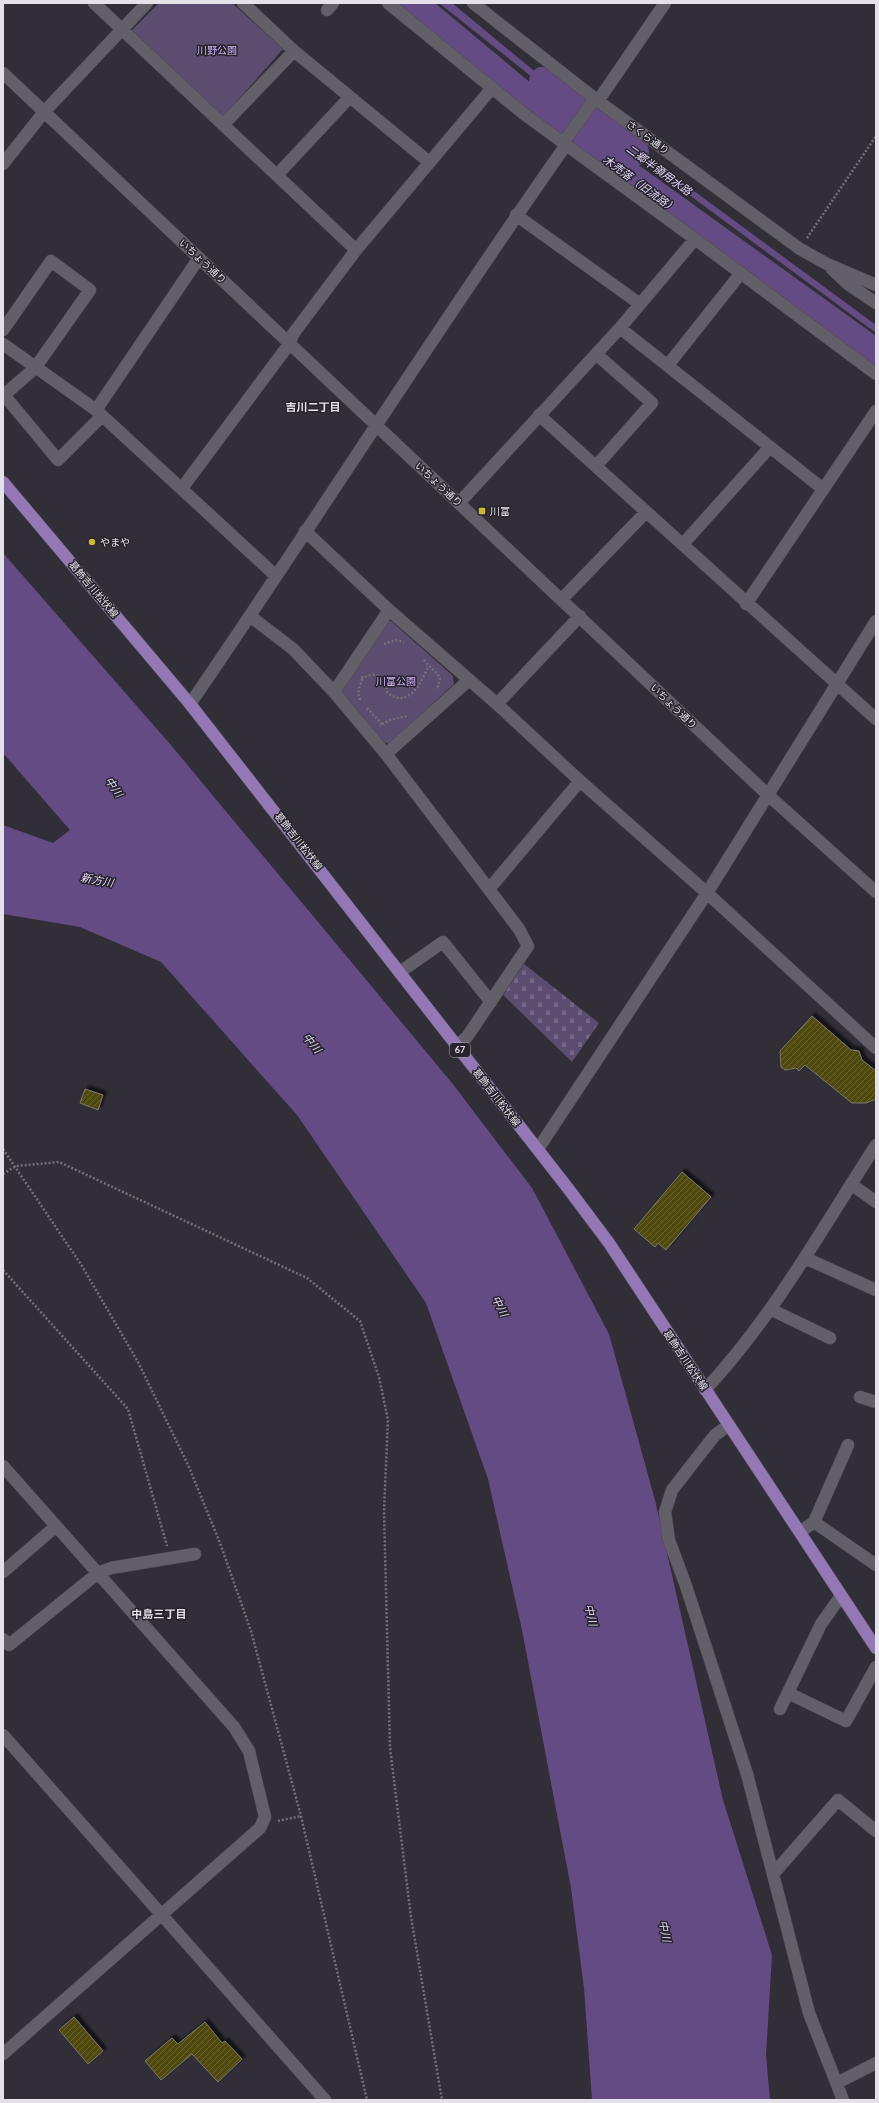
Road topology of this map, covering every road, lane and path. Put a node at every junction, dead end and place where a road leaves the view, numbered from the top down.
1 (94, 3) edge
2 (147, 3) edge
3 (243, 3) edge
4 (388, 3) edge
5 (473, 3) edge
6 (665, 3) edge
7 (122, 29) junction
8 (294, 51) junction
9 (3, 73) edge
10 (492, 88) junction
11 (350, 97) junction
12 (594, 102) junction
13 (44, 112) junction
14 (223, 125) junction
15 (876, 136) edge
16 (564, 144) junction
17 (430, 162) junction
18 (3, 164) edge
19 (277, 175) junction
20 (516, 215) junction
21 (696, 238) junction
22 (800, 249) junction
23 (356, 250) junction
24 (199, 258) junction
25 (827, 264) junction
26 (741, 273) junction
27 (876, 285) edge
28 (876, 303) edge
29 (640, 304) junction
30 (620, 328) junction
31 (3, 330) edge
32 (290, 343) junction
33 (3, 344) edge
34 (596, 354) junction
35 (668, 365) junction
36 (36, 368) junction
37 (876, 374) edge
38 (876, 411) edge
39 (99, 413) junction
40 (539, 415) junction
41 (375, 425) junction
42 (770, 446) junction
43 (596, 466) junction
44 (3, 482) edge
45 (182, 488) junction
46 (823, 489) junction
47 (459, 503) junction
48 (646, 512) junction
49 (305, 531) junction
50 (683, 544) junction
51 (276, 576) junction
52 (562, 599) junction
53 (746, 604) junction
54 (389, 610) junction
55 (250, 616) junction
56 (580, 616) junction
57 (876, 622) edge
58 (382, 645) dead end
59 (409, 645) dead end
60 (423, 658) dead end
61 (428, 667) junction
62 (366, 670) dead end
63 (362, 678) junction
64 (469, 680) junction
65 (837, 685) junction
66 (334, 692) junction
67 (434, 694) dead end
68 (190, 704) junction
69 (498, 704) junction
70 (412, 715) dead end
71 (876, 719) edge
72 (382, 724) junction
73 (378, 728) dead end
74 (386, 754) junction
75 (580, 782) junction
76 (768, 796) junction
77 (489, 889) junction
78 (876, 892) edge
79 (707, 893) junction
80 (400, 972) junction
81 (491, 1002) junction
82 (457, 1045) junction
83 (876, 1048) edge
84 (876, 1145) edge
85 (3, 1149) edge
86 (538, 1149) junction
87 (16, 1166) junction
88 (3, 1174) edge
89 (851, 1184) junction
90 (876, 1202) edge
91 (805, 1258) junction
92 (3, 1270) edge
93 (876, 1290) edge
94 (770, 1309) junction
95 (830, 1338) dead end
96 (705, 1390) junction
97 (860, 1397) dead end
98 (876, 1402) edge
99 (729, 1425) junction
100 (848, 1445) dead end
101 (3, 1466) edge
102 (814, 1522) junction
103 (56, 1526) junction
104 (800, 1532) junction
105 (196, 1554) dead end
106 (171, 1558) junction
107 (876, 1565) edge
108 (3, 1572) edge
109 (98, 1573) junction
110 (841, 1596) junction
111 (3, 1639) edge
112 (876, 1648) edge
113 (876, 1668) edge
114 (788, 1693) junction
115 (780, 1709) dead end
116 (3, 1736) edge
117 (301, 1816) junction
118 (279, 1821) dead end
119 (876, 1831) edge
120 (774, 1872) junction
121 (161, 1915) junction
122 (3, 2054) edge
123 (876, 2063) edge
124 (837, 2083) junction
125 (366, 2099) edge
126 (325, 2100) edge
127 (372, 2100) edge
128 (442, 2100) edge
129 (843, 2100) edge

1 - 7 street
2 - 7 street
3 - 8 street
4 - 10 street
5 - 12 street, さくら通り
6 - 12 street
7 - 13 street
7 - 14 street
8 - 11 street
8 - 14 street
9 - 13 street, いちょう通り
10 - 16 street
10 - 17 street
11 - 17 street
11 - 19 street
12 - 16 street
12 - 22 street, さくら通り
13 - 18 street
13 - 24 street, いちょう通り
14 - 19 street
15 - 22 path
16 - 20 street
16 - 21 street
17 - 23 street
19 - 23 street
20 - 29 street
20 - 41 street
21 - 26 street
21 - 29 street
22 - 25 street, さくら通り
23 - 32 street
24 - 32 street, いちょう通り
24 - 39 street
25 - 27 street, さくら通り
25 - 28 street, さくら通り
26 - 35 street
26 - 37 street
29 - 30 street
30 - 34 street
30 - 35 street
31 - 36 street
32 - 41 street, いちょう通り
32 - 45 street
33 - 36 street
34 - 40 street
34 - 43 street
35 - 42 street
36 - 39 street
36 - 39 street
38 - 46 street
39 - 45 street
40 - 43 street
40 - 47 street
41 - 47 street, いちょう通り
41 - 49 street
42 - 46 street
42 - 50 street
43 - 48 street
44 - 68 main road, 葛飾吉川松伏線 / 67
45 - 51 street
46 - 53 street
47 - 52 street, いちょう通り
48 - 50 street
48 - 52 street
49 - 51 street
49 - 54 street
50 - 53 street
51 - 55 street
52 - 56 street, いちょう通り
53 - 65 street
54 - 64 street
54 - 66 street
55 - 66 street
55 - 68 street
56 - 69 street
56 - 76 street, いちょう通り
57 - 65 street
58 - 59 path
60 - 61 path
61 - 63 path
61 - 67 path
62 - 63 path
63 - 72 path
64 - 69 street
64 - 74 street
65 - 71 street
65 - 76 street
66 - 74 street
68 - 80 main road, 葛飾吉川松伏線 / 67
69 - 75 street
70 - 72 path
72 - 73 path
74 - 77 street
75 - 77 street
75 - 79 street
76 - 78 street, いちょう通り
76 - 79 street
77 - 81 street
79 - 83 street
79 - 86 street
80 - 81 street
80 - 82 main road, 葛飾吉川松伏線 / 67
81 - 82 street
82 - 86 main road, 葛飾吉川松伏線 / 67
84 - 89 street
85 - 87 path
86 - 96 main road, 葛飾吉川松伏線 / 67
87 - 88 path
87 - 117 path
87 - 128 path
89 - 90 street
89 - 91 street
91 - 93 street
91 - 94 street
92 - 106 path
94 - 95 street
94 - 96 street
96 - 99 main road, 葛飾吉川松伏線 / 67
97 - 98 street
99 - 104 main road, 葛飾吉川松伏線 / 67
99 - 120 street
100 - 102 street
101 - 103 street
102 - 104 street
102 - 107 street
103 - 108 street
103 - 109 street
104 - 110 main road, 葛飾吉川松伏線 / 67
105 - 106 street
106 - 109 street
109 - 111 street
109 - 121 street
110 - 112 main road, 葛飾吉川松伏線 / 67
110 - 114 street
113 - 114 street
114 - 115 street
116 - 121 street
117 - 118 path
117 - 125 path
119 - 120 street
120 - 124 street
121 - 122 street
121 - 126 street
123 - 124 street
124 - 129 street
125 - 127 path

